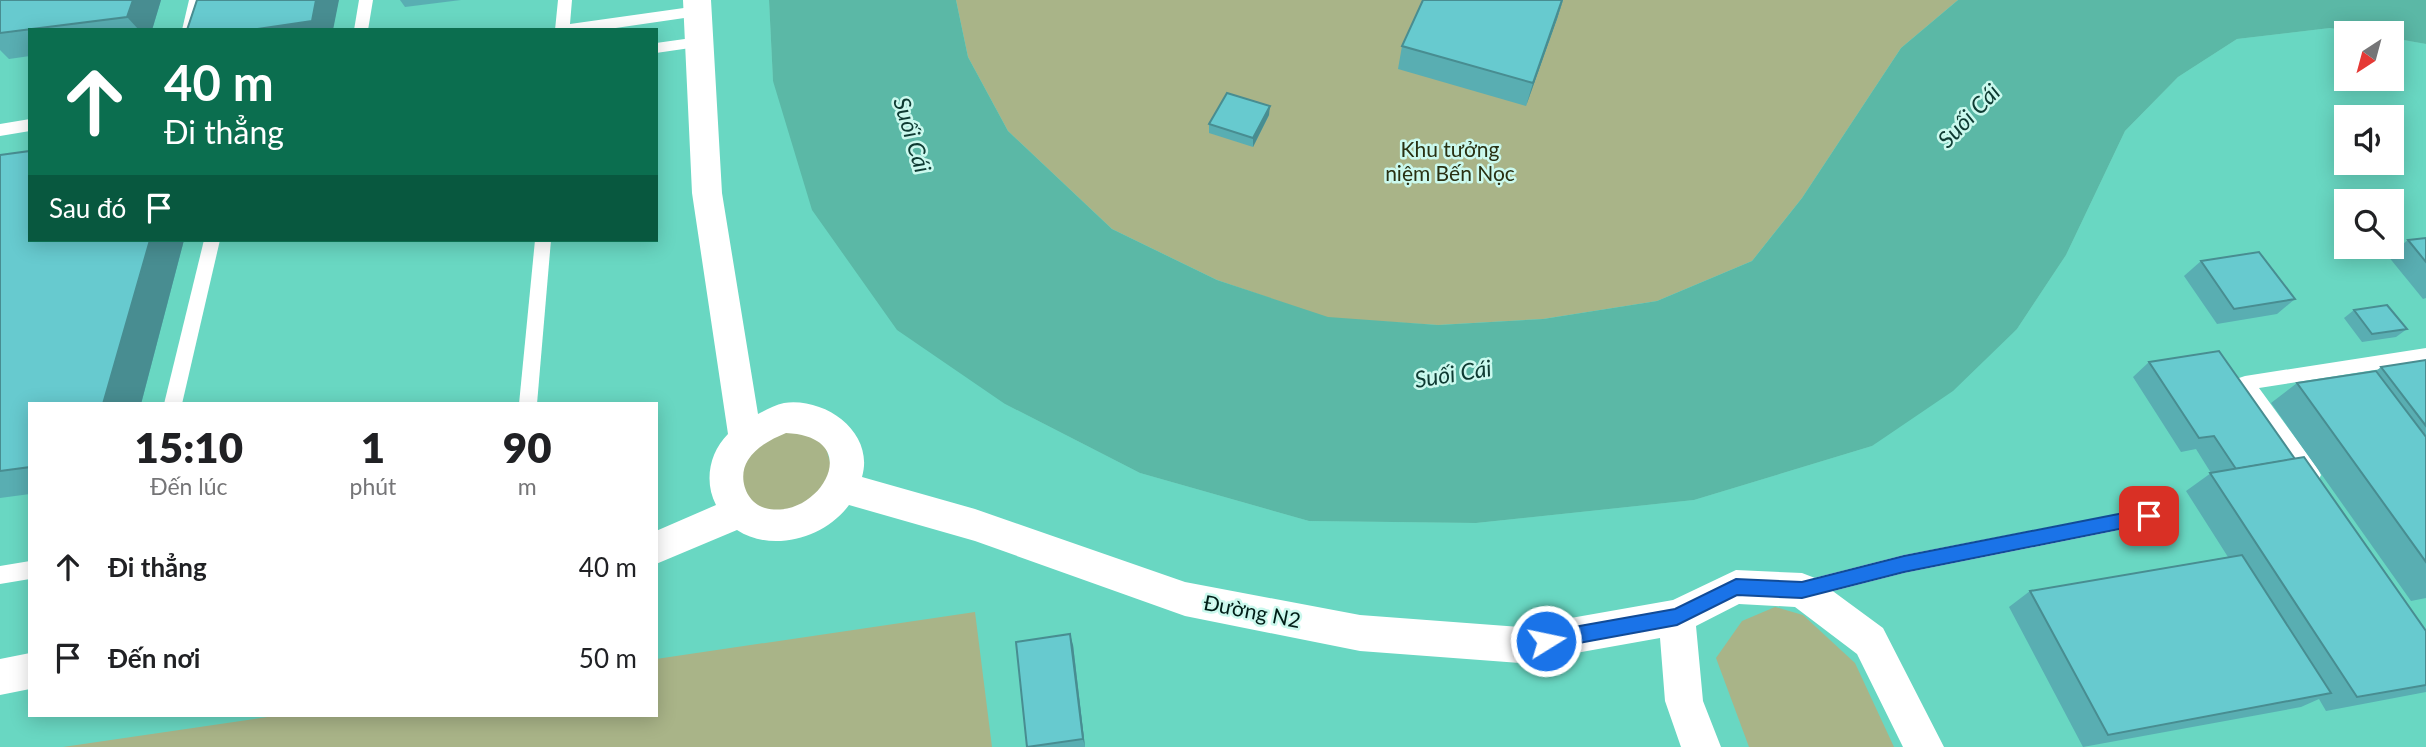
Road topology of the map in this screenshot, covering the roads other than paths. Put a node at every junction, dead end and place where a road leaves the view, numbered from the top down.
1 (196, 0) edge
2 (366, 0) edge
3 (565, 0) edge
4 (698, 6) edge
5 (189, 28) edge
6 (361, 28) edge
7 (563, 28) edge
8 (574, 28) edge
9 (699, 42) junction
10 (658, 48) edge
11 (28, 125) edge
12 (0, 130) edge
13 (212, 242) edge
14 (542, 242) edge
15 (2426, 355) edge
16 (173, 402) edge
17 (528, 402) edge
18 (746, 436) junction
19 (841, 487) junction
20 (2324, 491) edge
21 (739, 512) junction
22 (2149, 516) dead end
23 (658, 547) edge
24 (28, 570) edge
25 (0, 575) edge
26 (1802, 590) junction
27 (1677, 617) junction
28 (28, 671) edge
29 (0, 677) edge
30 (1701, 747) edge
31 (1924, 747) edge

1 - 5 lane
2 - 6 lane
3 - 7 lane
4 - 8 lane
4 - 9 street
9 - 10 lane
9 - 18 street
11 - 12 lane
13 - 16 lane
14 - 17 lane
15 - 20 lane
18 - 19 street
18 - 21 street
19 - 21 street
19 - 27 street, Đường N2
21 - 23 street
22 - 26 lane
24 - 25 lane
26 - 27 street, Đường N2
26 - 31 street
27 - 30 street
28 - 29 street

